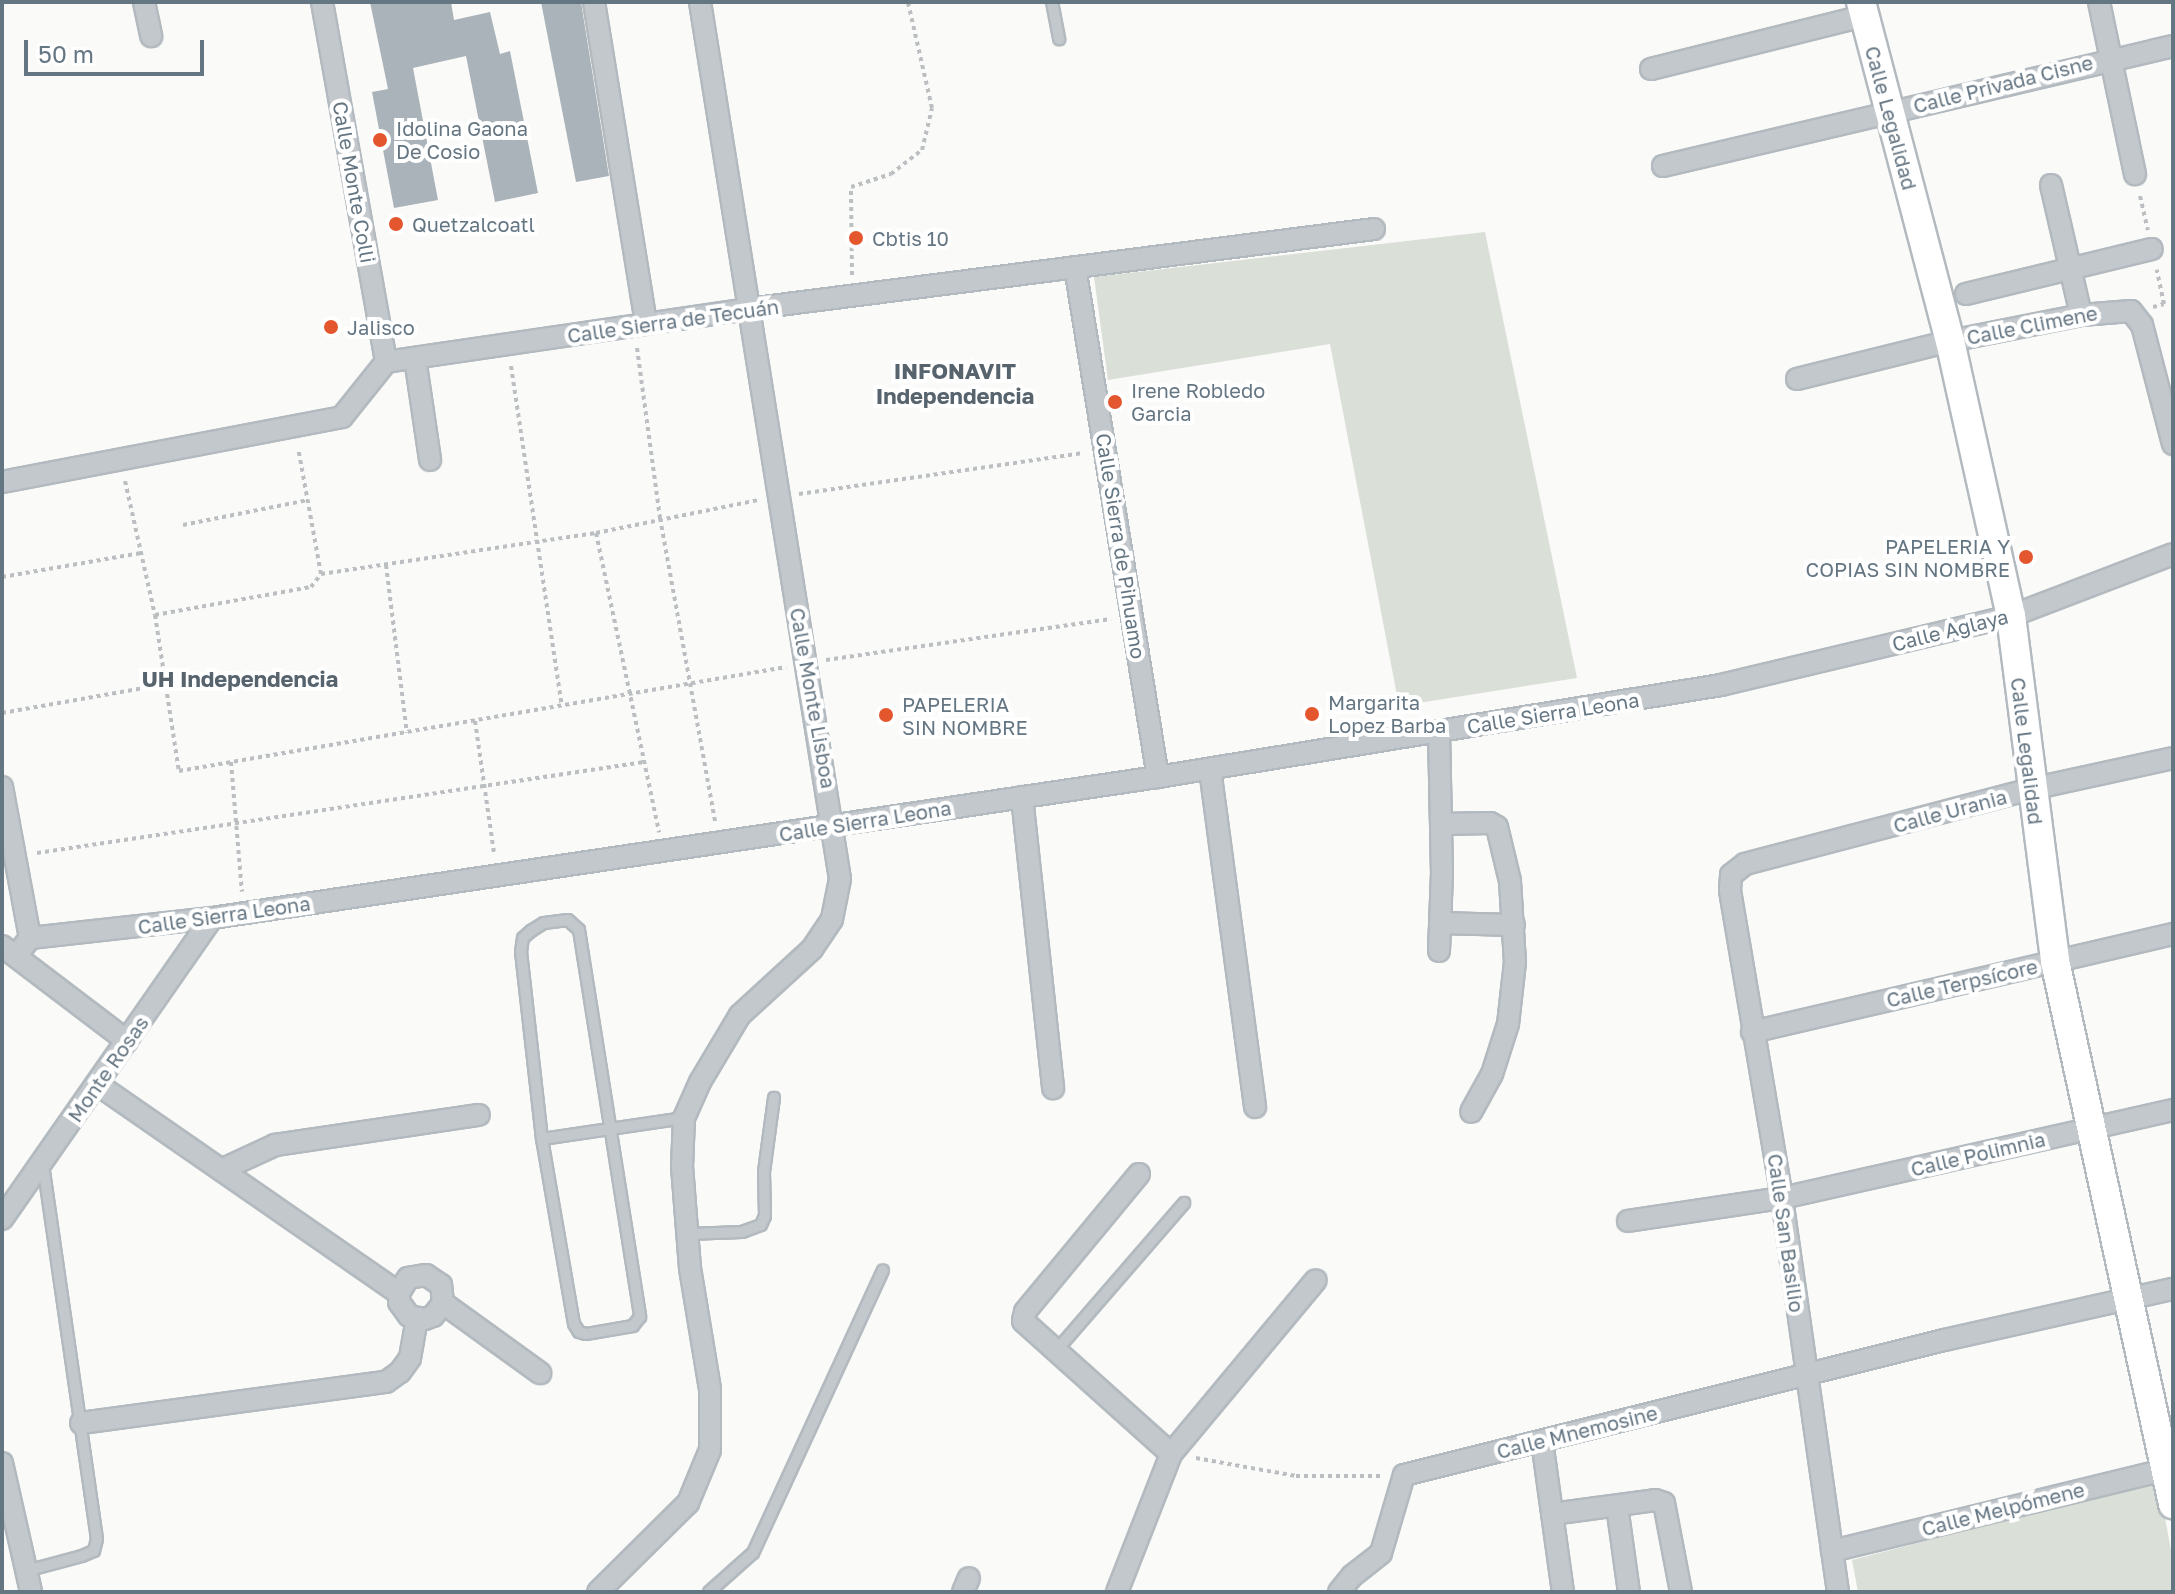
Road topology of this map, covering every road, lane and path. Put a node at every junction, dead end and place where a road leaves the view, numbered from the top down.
1 (144, 2) edge
2 (322, 2) edge
3 (594, 2) edge
4 (700, 2) edge
5 (908, 2) edge
6 (1052, 2) edge
7 (2099, 2) edge
8 (1863, 9) edge
9 (151, 36) dead end
10 (1059, 39) dead end
11 (2173, 46) edge
12 (2110, 58) junction
13 (1651, 69) dead end
14 (1889, 112) junction
15 (1663, 166) dead end
16 (2135, 174) dead end
17 (2051, 185) dead end
18 (1374, 229) dead end
19 (2152, 249) dead end
20 (1075, 267) junction
21 (2070, 268) junction
22 (1966, 294) dead end
23 (853, 296) junction
24 (748, 309) junction
25 (2081, 315) junction
26 (640, 325) junction
27 (1950, 341) junction
28 (507, 344) junction
29 (415, 358) junction
30 (386, 362) junction
31 (1797, 379) dead end
32 (294, 426) junction
33 (2173, 444) edge
34 (1105, 450) junction
35 (121, 459) junction
36 (430, 460) dead end
37 (2, 482) edge
38 (777, 497) junction
39 (308, 500) junction
40 (660, 518) junction
41 (183, 525) dead end
42 (596, 533) junction
43 (539, 541) junction
44 (141, 553) junction
45 (2173, 554) edge
46 (386, 565) junction
47 (321, 574) junction
48 (2, 577) edge
49 (155, 615) junction
50 (1132, 616) junction
51 (2011, 616) junction
52 (807, 663) junction
53 (166, 684) junction
54 (692, 684) junction
55 (1721, 685) joint
56 (630, 695) junction
57 (562, 706) junction
58 (2, 713) edge
59 (475, 721) junction
60 (1439, 731) junction
61 (407, 733) junction
62 (2173, 758) edge
63 (231, 762) junction
64 (644, 762) junction
65 (1210, 769) junction
66 (1158, 777) junction
67 (483, 786) junction
68 (2, 787) edge
69 (2031, 789) junction
70 (1022, 797) junction
71 (238, 823) junction
72 (1442, 824) junction
73 (834, 825) junction
74 (718, 843) junction
75 (663, 851) junction
76 (15, 856) junction
77 (1731, 875) joint
78 (497, 876) junction
79 (243, 913) junction
80 (212, 918) junction
81 (1440, 923) junction
82 (1514, 925) junction
83 (2173, 934) edge
84 (30, 938) junction
85 (9, 951) edge
86 (1439, 951) dead end
87 (2055, 961) junction
88 (1752, 1032) junction
89 (127, 1041) junction
90 (97, 1084) junction
91 (1053, 1088) dead end
92 (774, 1098) dead end
93 (1255, 1107) dead end
94 (2173, 1110) edge
95 (1471, 1112) dead end
96 (479, 1115) dead end
97 (684, 1118) junction
98 (2092, 1129) junction
99 (610, 1131) junction
100 (542, 1139) junction
101 (43, 1163) junction
102 (221, 1170) junction
103 (1139, 1174) dead end
104 (1782, 1198) junction
105 (1184, 1203) dead end
106 (2, 1219) edge
107 (1628, 1221) dead end
108 (688, 1234) junction
109 (883, 1270) dead end
110 (1316, 1280) dead end
111 (2173, 1289) edge
112 (399, 1293) junction
113 (2129, 1299) junction
114 (443, 1303) junction
115 (417, 1319) junction
116 (1056, 1351) junction
117 (540, 1373) dead end
118 (1807, 1375) junction
119 (81, 1423) junction
120 (1542, 1441) junction
121 (1171, 1454) junction
122 (2, 1463) edge
123 (2169, 1469) edge
124 (1404, 1475) junction
125 (2173, 1504) edge
126 (1617, 1506) junction
127 (1552, 1514) junction
128 (1832, 1551) junction
129 (26, 1571) junction
130 (31, 1592) edge
131 (598, 1592) edge
132 (709, 1592) edge
133 (1117, 1592) edge
134 (1339, 1592) edge
135 (1563, 1592) edge
136 (1629, 1592) edge
137 (1681, 1592) edge
138 (1838, 1592) edge

1 - 9 street
2 - 30 street, Calle Monte Colli
3 - 26 street
4 - 24 street, Calle Monte Lisboa
5 - 23 path
6 - 10 lane
7 - 12 street
8 - 13 street
8 - 14 street, Calle Legalidad
11 - 12 street, Calle Privada Cisne
12 - 14 street, Calle Privada Cisne
12 - 16 street
14 - 15 street, Calle Privada Cisne
14 - 27 street, Calle Legalidad
17 - 21 street
18 - 20 street, Calle Sierra de Tecuán
19 - 21 street
20 - 23 street, Calle Sierra de Tecuán
20 - 34 street, Calle Sierra de Pihuamo
21 - 22 street
21 - 25 street
23 - 24 street, Calle Sierra de Tecuán
24 - 26 street, Calle Sierra de Tecuán
24 - 38 street, Calle Monte Lisboa
25 - 27 street, Calle Climene
25 - 33 street, Calle Climene
26 - 28 street, Calle Sierra de Tecuán
26 - 40 path
27 - 31 street, Calle Climene
27 - 51 street, Calle Legalidad
28 - 29 street, Calle Sierra de Tecuán
28 - 43 path
29 - 30 street, Calle Sierra de Tecuán
29 - 36 street
30 - 32 street
32 - 35 street
32 - 39 path
34 - 38 path
34 - 50 street, Calle Sierra de Pihuamo
35 - 37 street
35 - 44 path
38 - 40 path
38 - 52 street, Calle Monte Lisboa
39 - 41 path
39 - 47 path
40 - 42 path
40 - 54 path
42 - 43 path
42 - 56 path
43 - 46 path
43 - 57 path
44 - 48 path
44 - 49 path
45 - 51 street, Calle Aglaya
46 - 47 path
46 - 61 path
47 - 49 path
49 - 53 path
50 - 52 path
50 - 66 street, Calle Sierra de Pihuamo
51 - 55 street, Calle Aglaya
51 - 69 street, Calle Legalidad
52 - 54 path
52 - 73 street, Calle Monte Lisboa
53 - 58 path
53 - 63 path
54 - 56 path
54 - 74 path
55 - 60 street, Calle Sierra Leona
56 - 57 path
56 - 64 path
57 - 59 path
59 - 61 path
59 - 67 path
60 - 65 street, Calle Sierra Leona
60 - 72 street
61 - 63 path
62 - 69 street, Calle Urania
63 - 71 path
64 - 67 path
64 - 75 path
65 - 66 street, Calle Sierra Leona
65 - 93 street
66 - 70 street, Calle Sierra Leona
67 - 71 path
67 - 78 path
68 - 76 street
69 - 77 street, Calle Urania
69 - 87 street, Calle Legalidad
70 - 73 street, Calle Sierra Leona
70 - 91 street
71 - 76 path
71 - 79 path
72 - 81 street
72 - 82 street
73 - 74 street, Calle Sierra Leona
73 - 97 street, Calle Monte Lisboa
74 - 75 street, Calle Sierra Leona
75 - 78 street, Calle Sierra Leona
76 - 84 street
77 - 88 street, Calle San Basilio
78 - 79 street, Calle Sierra Leona
79 - 80 street, Calle Sierra Leona
80 - 84 street, Calle Sierra Leona
80 - 89 street, Monte Rosas
81 - 82 street
81 - 86 street
82 - 95 street
83 - 87 street, Calle Terpsícore
84 - 85 street
85 - 89 street
87 - 88 street, Calle Terpsícore
87 - 98 street, Calle Legalidad
88 - 104 street, Calle San Basilio
89 - 90 street, Monte Rosas
90 - 101 street, Monte Rosas
90 - 102 street
92 - 108 lane
94 - 98 street, Calle Polimnia
96 - 102 street
97 - 99 lane
97 - 108 street, Calle Monte Lisboa
98 - 104 street, Calle Polimnia
98 - 113 street, Calle Legalidad
99 - 100 lane
99 - 100 lane
99 - 100 lane
101 - 106 street, Monte Rosas
101 - 119 lane
102 - 112 street
103 - 116 street
104 - 107 street, Calle Polimnia
104 - 118 street, Calle San Basilio
105 - 116 lane
108 - 131 street, Calle Monte Lisboa
109 - 132 lane
110 - 121 street
111 - 113 street, Calle Mnemosine
112 - 114 street
112 - 115 street
113 - 118 street, Calle Mnemosine
113 - 123 street, Calle Legalidad
114 - 115 street
114 - 117 street
115 - 119 street
116 - 121 street
118 - 120 street, Calle Mnemosine
118 - 128 street, Calle San Basilio
119 - 129 lane
120 - 124 street, Calle Mnemosine
120 - 127 street
121 - 124 path
121 - 133 street
122 - 129 street
123 - 125 street, Calle Legalidad
123 - 128 street, Calle Melpómene
124 - 134 street
126 - 127 street
126 - 136 street
126 - 137 street
127 - 135 street
128 - 138 street, Calle San Basilio
129 - 130 street

